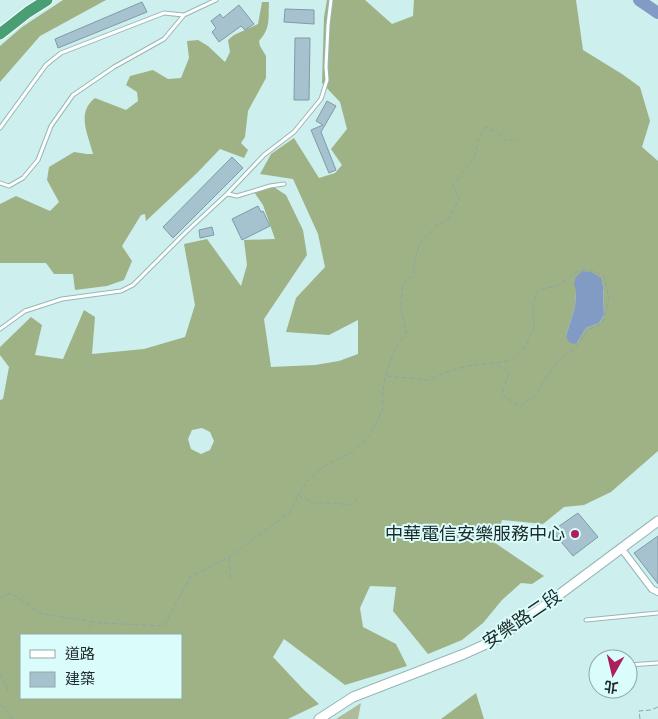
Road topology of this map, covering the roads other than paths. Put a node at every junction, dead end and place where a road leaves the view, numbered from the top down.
1 (47, 0) edge
2 (216, 0) edge
3 (331, 0) edge
4 (184, 15) junction
5 (0, 34) edge
6 (0, 128) edge
7 (0, 183) edge
8 (284, 184) dead end
9 (227, 194) junction
10 (0, 329) edge
11 (658, 522) edge
12 (621, 548) junction
13 (656, 588) edge
14 (658, 613) edge
15 (586, 620) dead end
16 (658, 663) edge
17 (638, 664) edge
18 (319, 719) edge

1 - 5 highway
2 - 4 lane
3 - 9 lane
4 - 6 lane
4 - 7 lane
8 - 9 lane
9 - 10 lane
11 - 12 street, 安樂路二段
12 - 13 street
12 - 18 street, 安樂路二段
14 - 15 lane
16 - 17 lane

